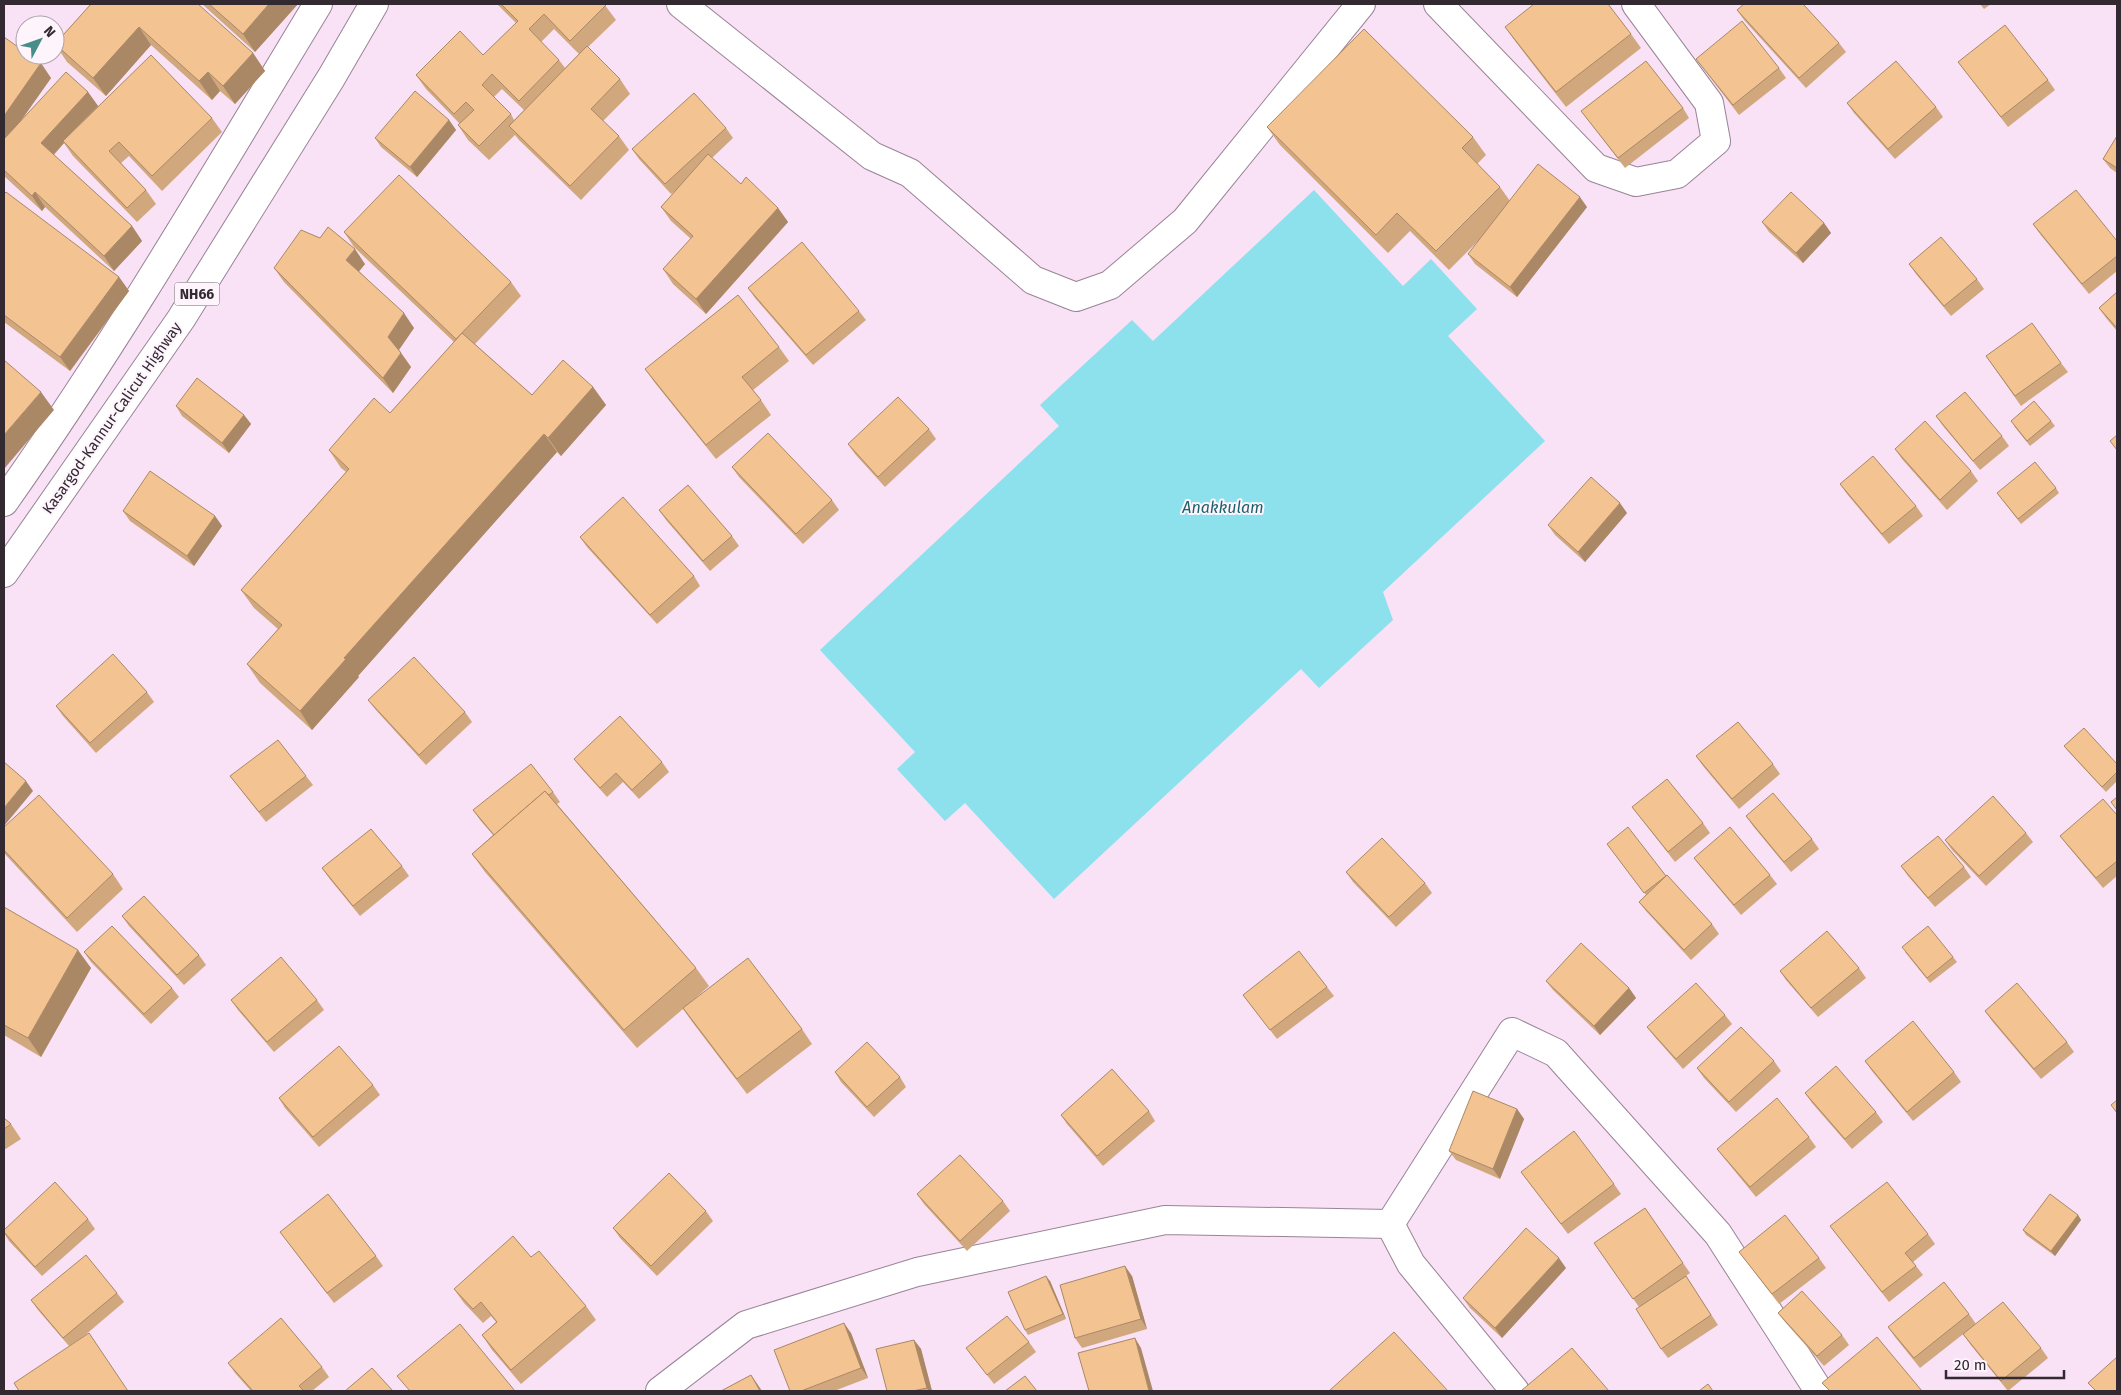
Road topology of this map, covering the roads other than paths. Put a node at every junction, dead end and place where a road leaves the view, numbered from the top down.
1 (318, 4) edge
2 (374, 4) edge
3 (681, 4) edge
4 (1361, 4) edge
5 (1438, 4) edge
6 (1636, 4) edge
7 (4, 502) edge
8 (4, 573) edge
9 (1390, 1224) junction
10 (660, 1391) edge
11 (1515, 1391) edge
12 (1819, 1391) edge

1 - 7 main road
2 - 8 main road, Kasargod-Kannur-Calicut Highway / NH66
3 - 4 main road
5 - 6 main road
9 - 10 main road
9 - 11 main road
9 - 12 main road

